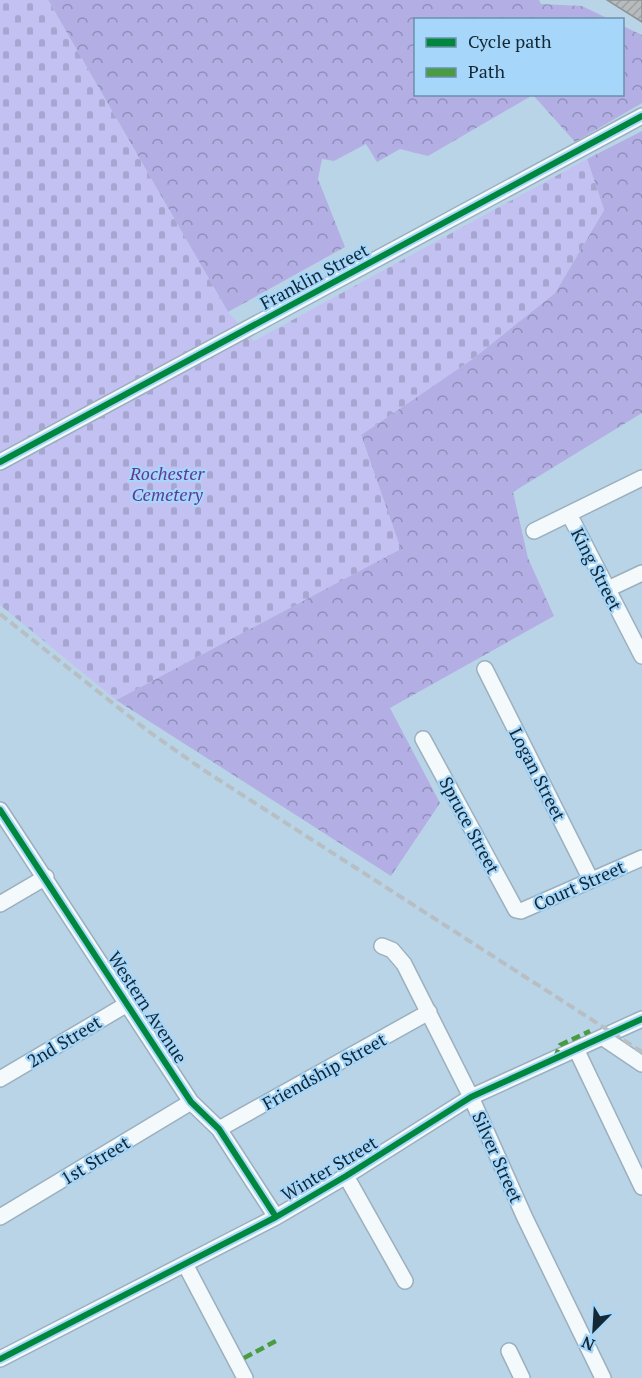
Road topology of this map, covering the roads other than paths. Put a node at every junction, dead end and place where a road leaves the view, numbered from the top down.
1 (642, 116) edge
2 (0, 462) edge
3 (642, 478) edge
4 (569, 514) junction
5 (534, 531) dead end
6 (642, 573) edge
7 (608, 589) junction
8 (642, 656) edge
9 (485, 669) dead end
10 (423, 739) dead end
11 (0, 810) edge
12 (642, 858) edge
13 (46, 877) junction
14 (591, 880) junction
15 (0, 904) edge
16 (516, 910) joint
17 (382, 946) dead end
18 (129, 1003) junction
19 (429, 1012) junction
20 (642, 1019) edge
21 (602, 1037) junction
22 (576, 1049) junction
23 (642, 1064) edge
24 (0, 1079) edge
25 (471, 1096) junction
26 (191, 1102) junction
27 (219, 1129) junction
28 (346, 1176) junction
29 (642, 1187) edge
30 (276, 1217) junction
31 (0, 1218) edge
32 (186, 1266) junction
33 (405, 1281) dead end
34 (509, 1351) dead end
35 (0, 1359) edge
36 (245, 1378) edge
37 (522, 1378) edge
38 (603, 1378) edge

1 - 2 street, Franklin Street
3 - 4 street
4 - 5 street
4 - 7 street, King Street
6 - 7 street
7 - 8 street, King Street
9 - 14 street, Logan Street
10 - 16 street, Spruce Street
11 - 13 street, Western Avenue
12 - 14 street, Court Street
13 - 15 street
13 - 18 street, Western Avenue
14 - 16 street, Court Street
17 - 19 street, Silver Street
18 - 24 street, 2nd Street
18 - 26 street, Western Avenue
19 - 25 street, Silver Street
19 - 27 street, Friendship Street
20 - 21 street, Winter Street
21 - 22 street, Winter Street
21 - 23 street
22 - 25 street, Winter Street
22 - 29 street
25 - 28 street, Winter Street
25 - 38 street, Silver Street
26 - 27 street, Western Avenue
26 - 31 street, 1st Street
27 - 30 street, Western Avenue
28 - 30 street, Winter Street
28 - 33 street
30 - 32 street, Winter Street
32 - 35 street, Winter Street
32 - 36 street
34 - 37 street

